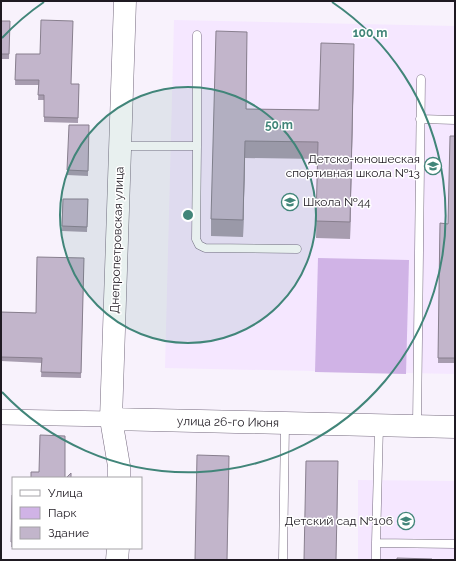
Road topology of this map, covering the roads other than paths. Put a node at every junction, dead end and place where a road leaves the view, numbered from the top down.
1 (125, 1) edge
2 (197, 35) dead end
3 (421, 79) dead end
4 (420, 119) junction
5 (455, 120) edge
6 (120, 146) junction
7 (197, 146) junction
8 (297, 249) dead end
9 (1, 417) edge
10 (111, 419) junction
11 (285, 423) junction
12 (379, 425) junction
13 (417, 425) junction
14 (455, 427) edge
15 (119, 477) edge
16 (376, 543) junction
17 (455, 544) edge
18 (118, 549) edge
19 (117, 560) edge
20 (283, 560) edge
21 (376, 560) edge

1 - 6 street, Днепропетровская улица
2 - 7 lane
3 - 4 lane
4 - 5 lane
4 - 13 lane
6 - 7 lane
6 - 10 street, Днепропетровская улица
7 - 8 lane
9 - 10 street, улица 26-го Июня
10 - 11 street, улица 26-го Июня
10 - 15 street, Днепропетровская улица
11 - 12 street, улица 26-го Июня
11 - 20 lane
12 - 13 street, улица 26-го Июня
12 - 16 lane
13 - 14 street, улица 26-го Июня
16 - 17 lane
16 - 21 lane
18 - 19 street

